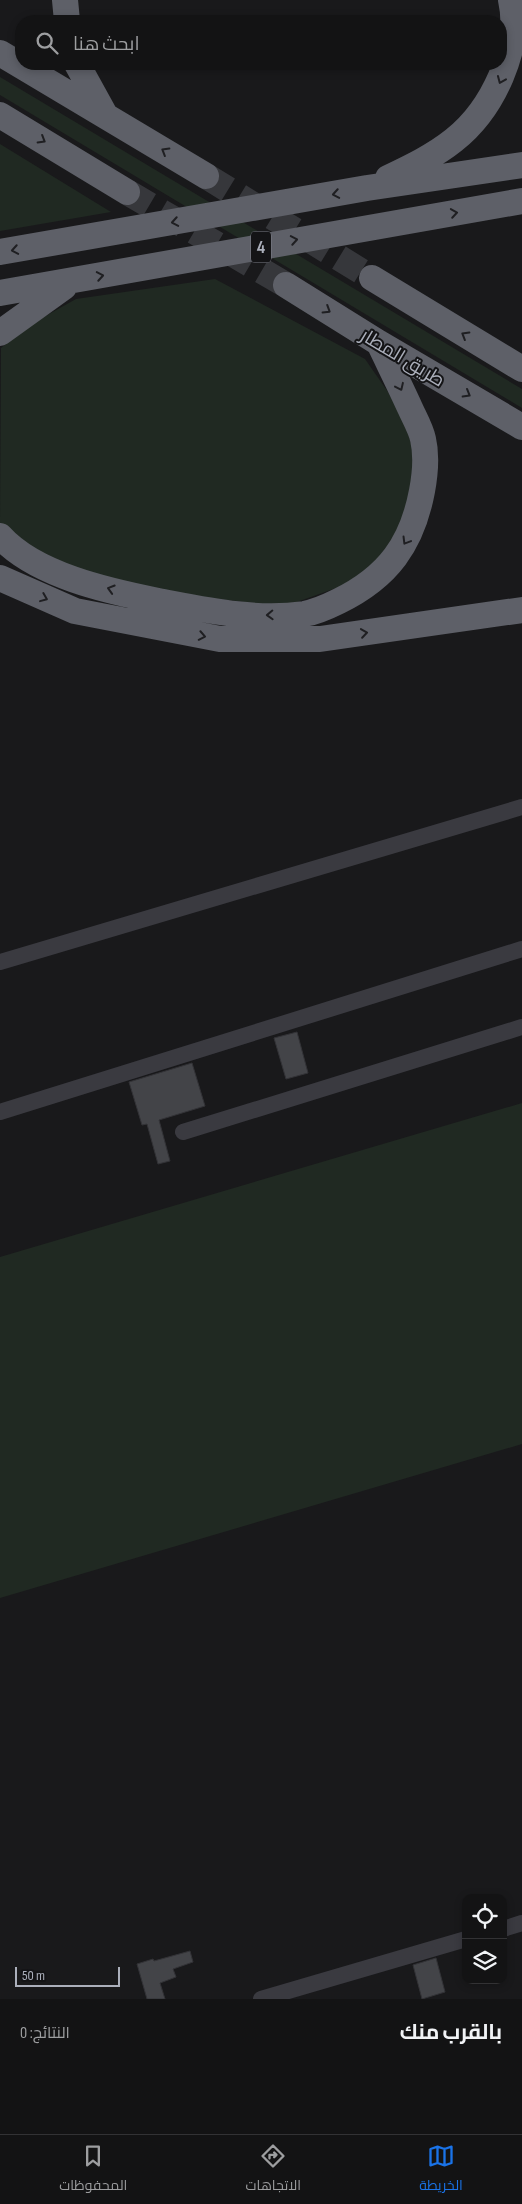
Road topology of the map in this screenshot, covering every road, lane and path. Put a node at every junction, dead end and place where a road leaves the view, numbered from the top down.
1 (65, 0) edge
2 (511, 0) edge
3 (66, 15) edge
4 (0, 53) edge
5 (15, 62) edge
6 (507, 65) edge
7 (29, 70) edge
8 (81, 70) edge
9 (505, 70) edge
10 (104, 114) junction
11 (0, 115) edge
12 (522, 165) edge
13 (206, 176) tunnel mouth
14 (367, 188) junction
15 (127, 192) tunnel mouth
16 (522, 201) edge
17 (0, 252) edge
18 (372, 278) tunnel mouth
19 (73, 281) junction
20 (286, 285) tunnel mouth
21 (0, 293) edge
22 (0, 333) edge
23 (379, 343) junction
24 (522, 369) edge
25 (522, 426) edge
26 (0, 536) edge
27 (0, 578) edge
28 (522, 610) edge
29 (522, 807) edge
30 (522, 949) edge
31 (0, 962) edge
32 (522, 1027) edge
33 (0, 1112) edge
34 (183, 1132) dead end
35 (522, 1923) edge
36 (507, 1927) edge
37 (462, 1941) edge
38 (261, 1999) edge

1 - 3 highway
2 -> 6 highway
4 - 5 highway
7 - 10 highway
8 - 10 highway
9 -> 14 highway
13 -> 10 highway
11 -> 15 highway
12 - 14 highway, 4
14 -> 17 highway, 4
19 -> 16 highway, 4
24 -> 18 highway
19 - 21 highway, 4
19 - 22 highway
20 -> 23 highway, طريق المطار / 4
23 -> 25 highway, طريق المطار / 4
23 -> 26 highway
27 -> 28 highway
29 - 31 street
30 - 33 street
32 - 34 street
35 - 36 street
37 - 38 street

